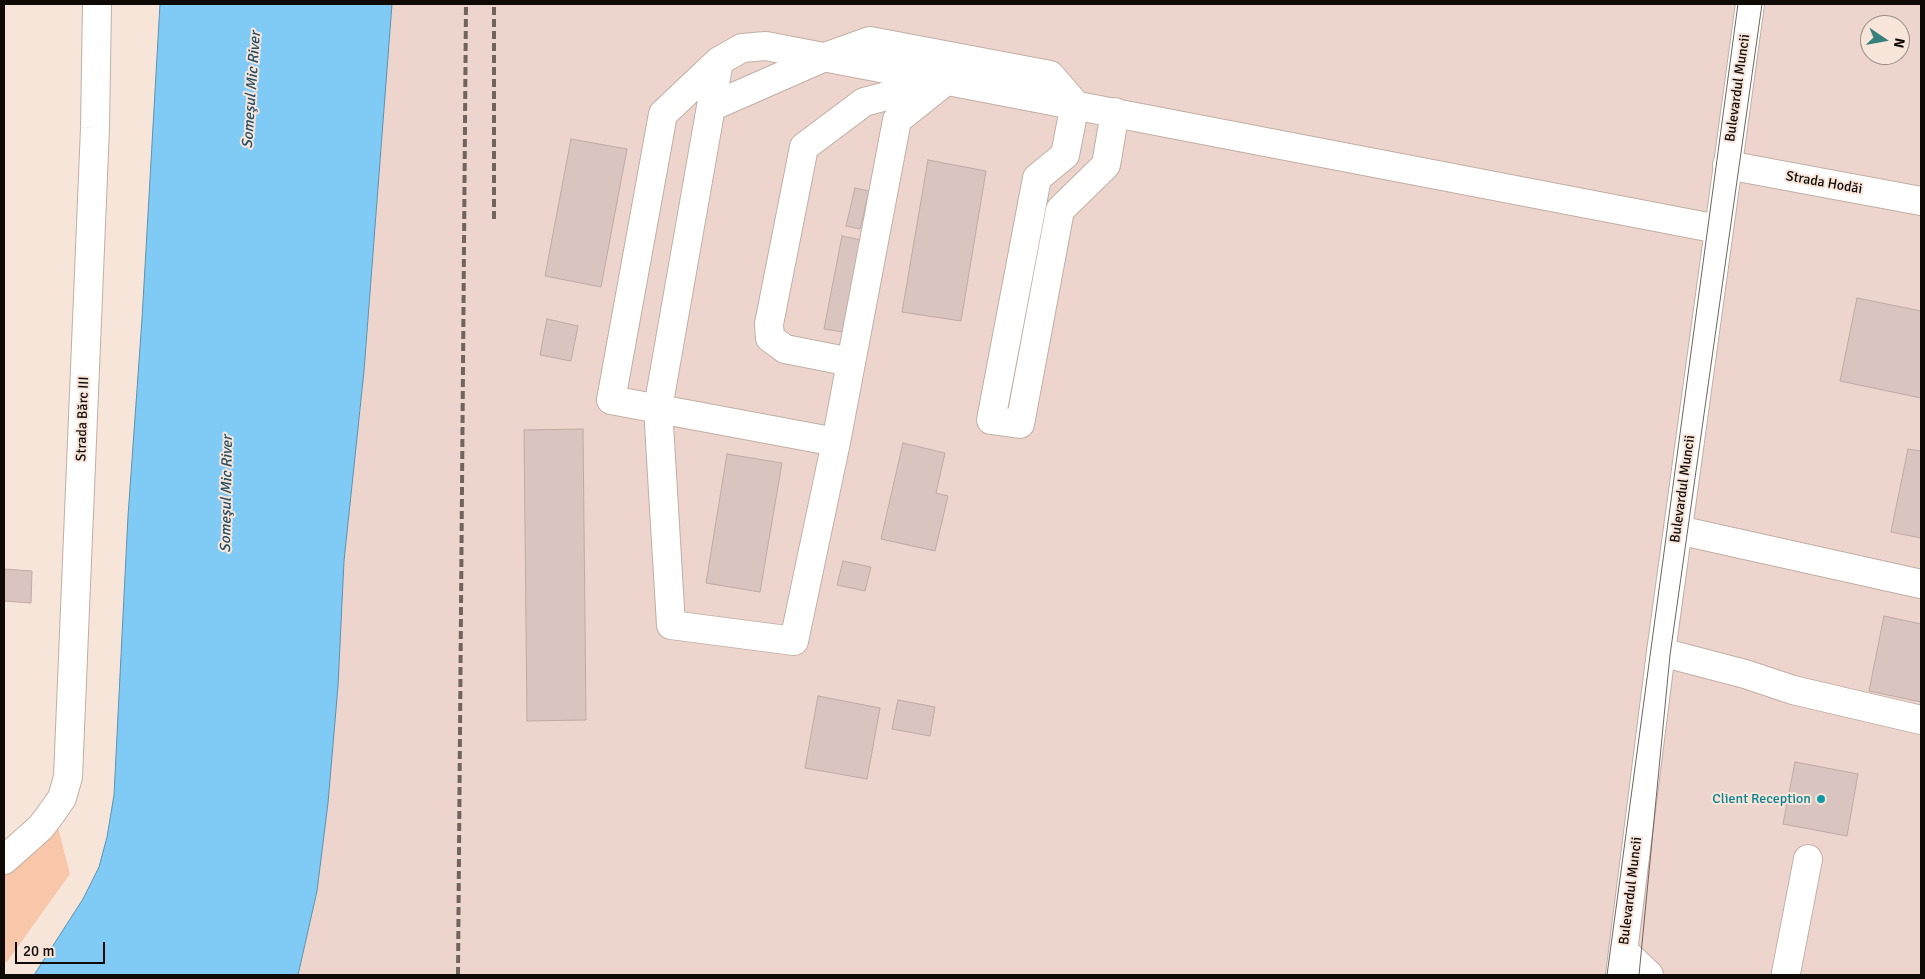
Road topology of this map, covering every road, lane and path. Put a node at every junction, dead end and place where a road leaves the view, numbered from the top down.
1 (97, 4) edge
2 (1750, 4) edge
3 (825, 57) junction
4 (719, 61) junction
5 (947, 80) junction
6 (1075, 104) junction
7 (711, 107) junction
8 (1115, 112) junction
9 (1727, 165) junction
10 (1921, 200) edge
11 (1718, 229) junction
12 (851, 362) junction
13 (658, 408) junction
14 (836, 442) junction
15 (1678, 530) junction
16 (1921, 584) edge
17 (1661, 652) junction
18 (1921, 720) edge
19 (1808, 859) dead end
20 (4, 860) edge
21 (1622, 963) edge
22 (1786, 973) dead end
23 (1649, 975) edge

1 - 20 main road, Strada Bărc III
2 - 9 main road, Bulevardul Muncii
3 - 4 main road
3 - 5 main road
3 - 6 main road
3 - 7 main road
4 - 7 main road
4 - 13 main road
5 - 6 main road
5 - 12 main road
5 - 12 main road
6 - 8 main road
6 - 8 main road
7 - 13 main road
8 - 11 main road
9 - 10 main road, Strada Hodăi
9 - 11 main road, Bulevardul Muncii
11 - 15 main road, Bulevardul Muncii
12 - 14 main road
13 - 14 main road
13 - 14 main road
15 - 16 main road
15 - 17 main road, Bulevardul Muncii
17 - 18 main road
17 - 21 main road, Bulevardul Muncii
19 - 22 main road
21 - 23 main road

